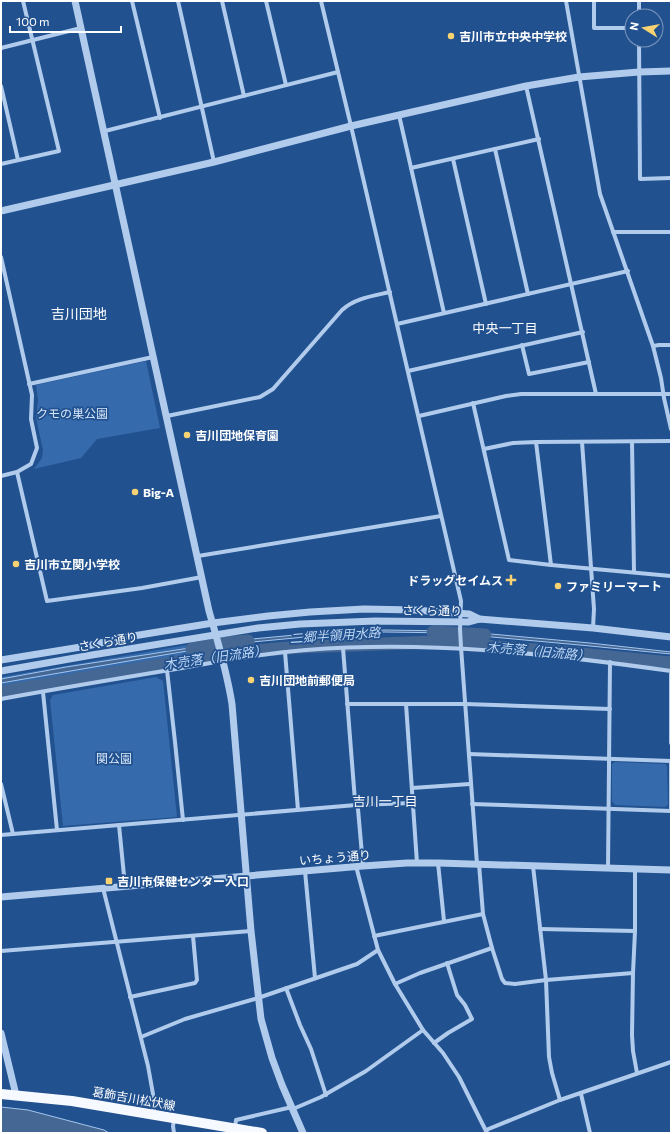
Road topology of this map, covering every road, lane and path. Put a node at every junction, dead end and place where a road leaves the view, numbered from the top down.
1 (23, 1) edge
2 (75, 1) edge
3 (132, 1) edge
4 (178, 1) edge
5 (222, 1) edge
6 (266, 1) edge
7 (321, 1) edge
8 (566, 1) edge
9 (594, 1) edge
10 (82, 28) junction
11 (624, 28) edge
12 (33, 41) junction
13 (1, 48) edge
14 (639, 48) edge
15 (671, 71) edge
16 (338, 72) junction
17 (639, 72) junction
18 (579, 77) junction
19 (286, 85) junction
20 (1, 86) edge
21 (526, 86) junction
22 (244, 96) junction
23 (202, 107) junction
24 (399, 115) junction
25 (160, 118) junction
26 (352, 126) junction
27 (105, 131) junction
28 (538, 139) junction
29 (496, 149) junction
30 (453, 159) junction
31 (18, 160) junction
32 (214, 162) junction
33 (1, 164) edge
34 (411, 168) junction
35 (671, 178) edge
36 (116, 185) junction
37 (1, 211) edge
38 (613, 232) junction
39 (671, 232) edge
40 (1, 257) edge
41 (628, 272) junction
42 (572, 284) junction
43 (390, 292) junction
44 (528, 294) junction
45 (486, 304) junction
46 (444, 313) junction
47 (397, 324) junction
48 (583, 332) junction
49 (671, 345) edge
50 (522, 346) junction
51 (653, 346) junction
52 (153, 356) junction
53 (589, 362) junction
54 (408, 371) junction
55 (29, 384) junction
56 (596, 394) junction
57 (664, 394) junction
58 (671, 394) edge
59 (473, 404) junction
60 (167, 416) junction
61 (419, 416) junction
62 (671, 429) edge
63 (671, 441) edge
64 (536, 442) junction
65 (582, 442) junction
66 (632, 442) junction
67 (484, 449) junction
68 (17, 472) junction
69 (1, 476) edge
70 (441, 516) junction
71 (198, 556) junction
72 (551, 564) junction
73 (590, 569) junction
74 (634, 572) junction
75 (671, 576) edge
76 (202, 577) junction
77 (460, 613) junction
78 (479, 619) junction
79 (213, 623) junction
80 (460, 625) junction
81 (593, 628) junction
82 (216, 637) junction
83 (671, 637) edge
84 (343, 648) junction
85 (461, 648) junction
86 (285, 652) junction
87 (223, 659) junction
88 (1, 660) edge
89 (610, 662) junction
90 (167, 670) junction
91 (1, 671) edge
92 (43, 692) junction
93 (1, 699) edge
94 (348, 704) junction
95 (406, 704) junction
96 (465, 704) junction
97 (610, 709) junction
98 (671, 743) edge
99 (469, 754) junction
100 (609, 759) junction
101 (671, 761) edge
102 (1, 784) edge
103 (470, 784) junction
104 (412, 788) junction
105 (412, 803) junction
106 (472, 804) junction
107 (356, 805) junction
108 (608, 808) junction
109 (298, 810) junction
110 (671, 810) edge
111 (241, 814) junction
112 (183, 820) junction
113 (119, 825) junction
114 (57, 830) junction
115 (13, 834) junction
116 (1, 835) edge
117 (417, 863) junction
118 (438, 863) junction
119 (478, 864) junction
120 (359, 866) junction
121 (532, 866) junction
122 (608, 869) junction
123 (635, 869) junction
124 (305, 870) junction
125 (671, 870) edge
126 (246, 876) junction
127 (125, 886) junction
128 (103, 888) junction
129 (1, 896) edge
130 (483, 914) junction
131 (444, 921) junction
132 (540, 929) junction
133 (251, 931) junction
134 (635, 931) junction
135 (193, 936) junction
136 (374, 936) junction
137 (116, 942) junction
138 (492, 948) junction
139 (378, 950) junction
140 (1, 951) edge
141 (447, 963) junction
142 (633, 973) junction
143 (315, 978) junction
144 (546, 980) junction
145 (395, 984) junction
146 (286, 988) junction
147 (130, 997) junction
148 (258, 998) junction
149 (423, 1030) junction
150 (1, 1034) edge
151 (141, 1037) junction
152 (434, 1043) junction
153 (671, 1062) edge
154 (637, 1073) junction
155 (1, 1094) edge
156 (326, 1094) junction
157 (581, 1094) junction
158 (16, 1095) junction
159 (560, 1100) junction
160 (292, 1108) junction
161 (154, 1115) junction
162 (174, 1118) junction
163 (235, 1128) junction
164 (486, 1132) edge
165 (174, 1133) edge
166 (262, 1133) edge
167 (303, 1133) edge
168 (590, 1133) edge

1 - 12 street
2 - 10 street
3 - 25 street
4 - 23 street
5 - 22 street
6 - 19 street
7 - 16 street
8 - 18 street
9 - 11 street
10 - 12 street
10 - 27 street
12 - 13 street
12 - 31 street
14 - 17 street
15 - 17 street
16 - 19 street
16 - 26 street
17 - 18 street
17 - 35 street
18 - 21 street
18 - 38 street
19 - 22 street
20 - 31 street
21 - 24 street
21 - 28 street
22 - 23 street
23 - 25 street
23 - 32 street
24 - 26 street
24 - 34 street
25 - 27 street
26 - 32 street
26 - 43 street
27 - 36 street
28 - 29 street
28 - 42 street
29 - 30 street
29 - 44 street
30 - 34 street
30 - 45 street
31 - 33 street
32 - 36 street
34 - 46 street
36 - 37 street
36 - 52 street
38 - 39 street
38 - 41 street
40 - 55 street
41 - 42 street
41 - 51 street
42 - 44 street
42 - 48 street
43 - 47 street
43 - 60 street
44 - 45 street
45 - 46 street
46 - 47 street
47 - 54 street
48 - 50 street
48 - 53 street
49 - 51 street
50 - 53 street
50 - 54 street
51 - 57 street
52 - 55 street
52 - 60 street
53 - 56 street
54 - 61 street
55 - 68 street
56 - 57 street
56 - 59 street
57 - 58 street
57 - 62 street
59 - 61 street
59 - 67 street
60 - 71 street
61 - 70 street
63 - 66 street
64 - 65 street
64 - 67 street
64 - 72 street
65 - 66 street
65 - 73 street
66 - 74 street
67 - 72 street
68 - 69 street
68 - 76 street
70 - 71 street
70 - 77 street
71 - 76 street
72 - 73 street
73 - 74 street
73 - 81 street
74 - 75 street
76 - 79 street
77 - 78 street, さくら通り
77 - 79 street, さくら通り
77 - 80 street
78 - 80 street, さくら通り
78 - 81 street
79 - 82 street
79 - 88 street, さくら通り
80 - 82 street, さくら通り
80 - 85 street
81 - 83 street
82 - 87 street
82 - 91 street, さくら通り
84 - 85 street
84 - 86 street
84 - 94 street
85 - 89 street
85 - 96 street
86 - 87 street
86 - 109 street
87 - 90 street
87 - 111 street
89 - 97 street
89 - 98 street
90 - 92 street
90 - 112 street
92 - 93 street
92 - 114 street
94 - 95 street
94 - 107 street
95 - 96 street
95 - 104 street
96 - 97 street
96 - 99 street
97 - 100 street
99 - 100 street
99 - 103 street
100 - 101 street
100 - 108 street
101 - 110 street
102 - 115 street
103 - 104 street
103 - 106 street
104 - 105 street
105 - 107 street
105 - 117 street
106 - 108 street
106 - 119 street
107 - 109 street
107 - 120 street
108 - 110 street
108 - 122 street
109 - 111 street
111 - 112 street
111 - 126 street
112 - 113 street
113 - 114 street
113 - 127 street
114 - 115 street
115 - 116 street
117 - 118 street, いちょう通り
117 - 120 street, いちょう通り
118 - 119 street, いちょう通り
118 - 131 street
119 - 121 street, いちょう通り
119 - 130 street
120 - 124 street, いちょう通り
120 - 136 street
121 - 122 street, いちょう通り
121 - 132 street
122 - 123 street, いちょう通り
123 - 125 street, いちょう通り
123 - 134 street
124 - 126 street, いちょう通り
124 - 143 street
126 - 127 street, いちょう通り
126 - 133 street
127 - 128 street, いちょう通り
128 - 129 street, いちょう通り
128 - 137 street
130 - 131 street
130 - 138 street
131 - 136 street
132 - 134 street
132 - 144 street
133 - 135 street
133 - 148 street
134 - 142 street
135 - 137 street
135 - 147 street
136 - 139 street
137 - 140 street
137 - 147 street
138 - 141 street
138 - 144 street
139 - 143 street
139 - 145 street
141 - 145 street
141 - 152 street
142 - 144 street
142 - 154 street
143 - 146 street
144 - 159 street
145 - 149 street
146 - 148 street
146 - 156 street
147 - 151 street
148 - 151 street
148 - 160 street
149 - 152 street
149 - 156 street
150 - 158 street
151 - 161 street
152 - 164 street
153 - 154 street
154 - 157 street
155 - 158 main road, 葛飾吉川松伏線
156 - 160 street
157 - 159 street
157 - 168 street
158 - 161 main road, 葛飾吉川松伏線
159 - 164 street
160 - 163 street
160 - 167 street
161 - 162 main road, 葛飾吉川松伏線
162 - 163 main road, 葛飾吉川松伏線
162 - 165 street
163 - 166 main road, 葛飾吉川松伏線

